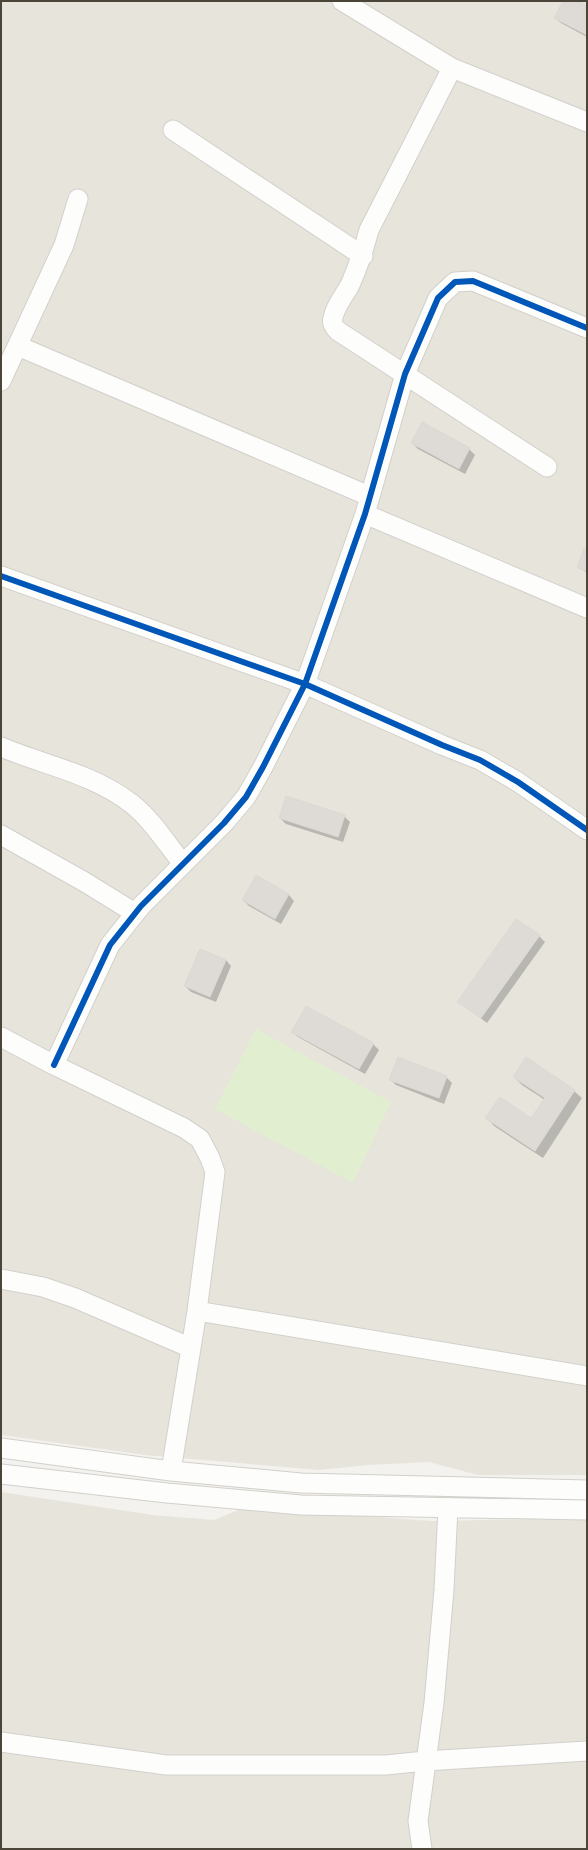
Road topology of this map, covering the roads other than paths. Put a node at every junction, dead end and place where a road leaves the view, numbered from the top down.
1 (342, 1) edge
2 (452, 68) junction
3 (587, 122) edge
4 (173, 130) dead end
5 (78, 199) dead end
6 (363, 256) junction
7 (587, 328) edge
8 (18, 346) junction
9 (405, 374) junction
10 (1, 380) edge
11 (547, 467) dead end
12 (367, 505) junction
13 (1, 576) edge
14 (587, 608) edge
15 (305, 684) junction
16 (1, 747) edge
17 (587, 830) edge
18 (1, 835) edge
19 (183, 864) junction
20 (135, 913) junction
21 (1, 1037) edge
22 (54, 1065) junction
23 (1, 1279) edge
24 (197, 1311) junction
25 (191, 1348) junction
26 (587, 1376) edge
27 (1, 1448) edge
28 (171, 1471) junction
29 (1, 1474) edge
30 (587, 1490) edge
31 (448, 1508) junction
32 (587, 1510) edge
33 (1, 1742) edge
34 (587, 1751) edge
35 (425, 1761) junction
36 (422, 1849) edge

1 - 2 street
2 - 3 street
2 - 6 street
4 - 6 street
5 - 8 street
6 - 9 street
7 - 9 street
8 - 10 street
8 - 12 street
9 - 11 street
9 - 12 street
12 - 14 street
12 - 15 street
13 - 15 street
15 - 17 street
15 - 19 street
16 - 19 street
18 - 20 street
19 - 20 street
20 - 22 street
21 - 22 street
22 - 24 street
23 - 25 street
24 - 25 street
24 - 26 street
25 - 28 street
27 - 28 street
28 - 30 street
29 - 31 street
31 - 32 street
31 - 35 street
33 - 35 street
34 - 35 street
35 - 36 street

